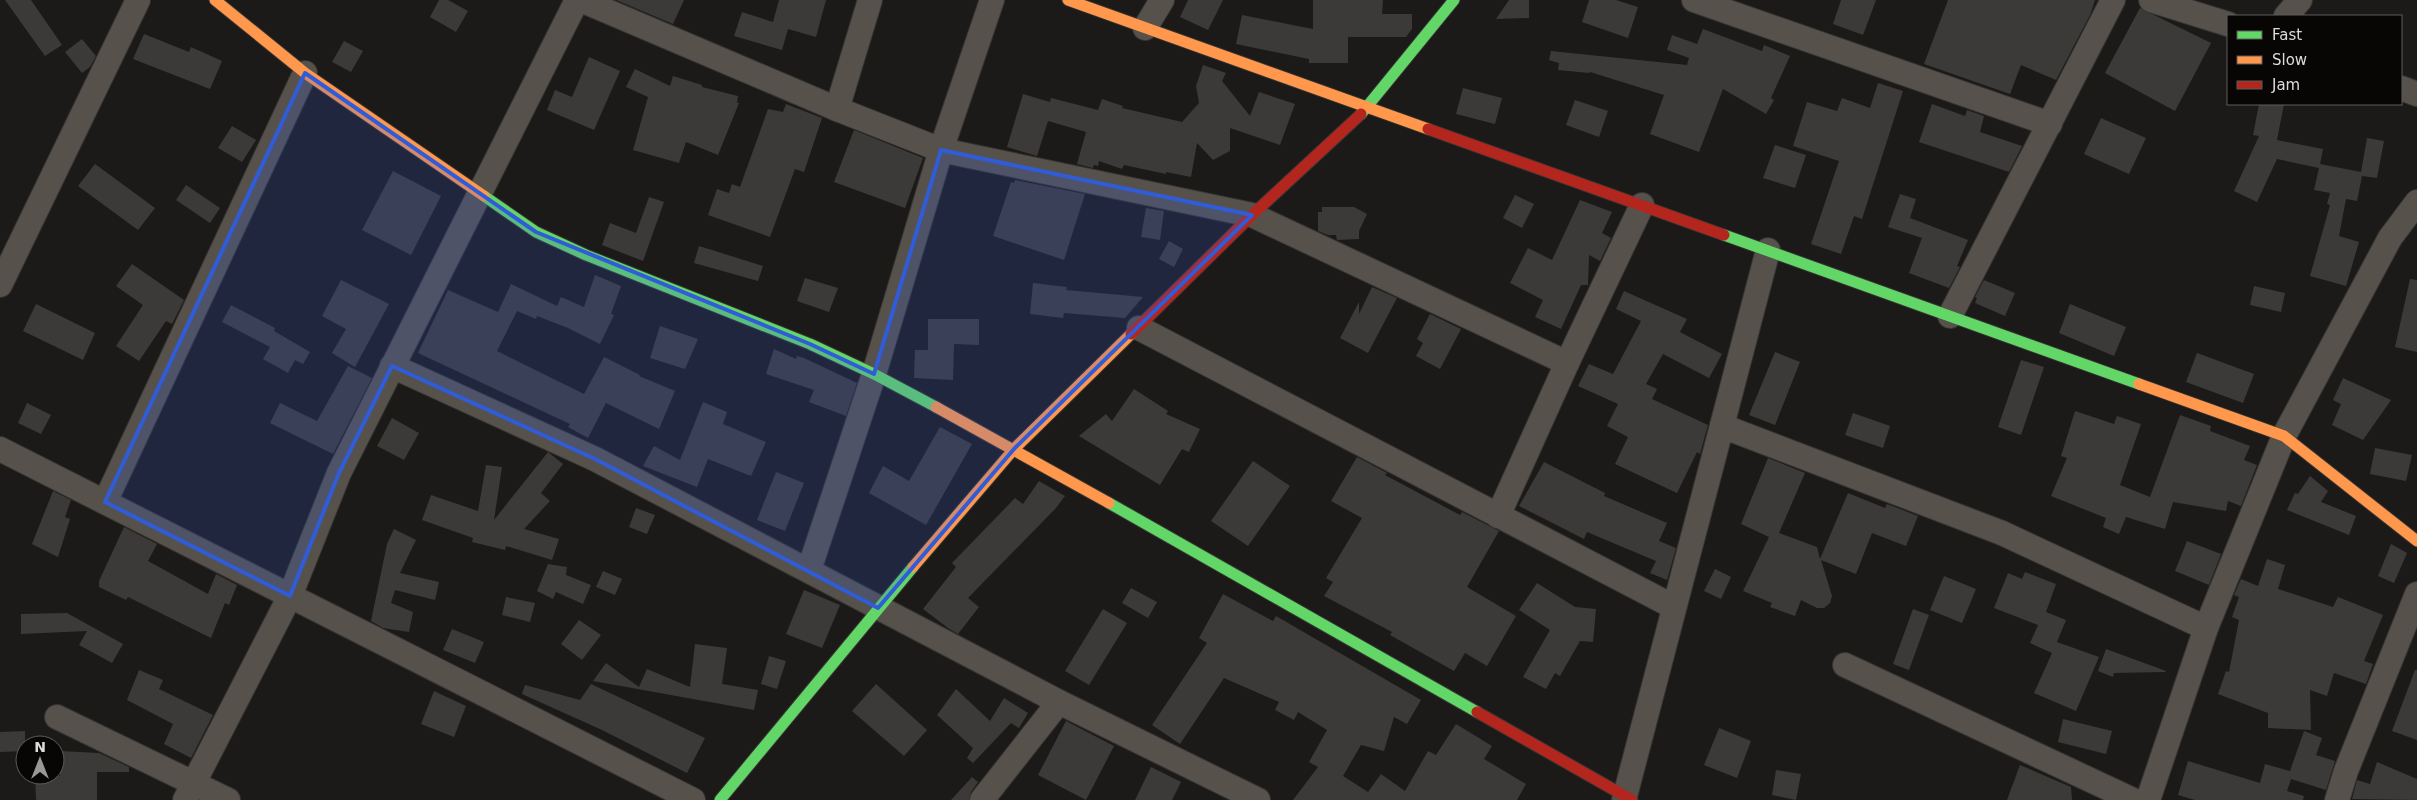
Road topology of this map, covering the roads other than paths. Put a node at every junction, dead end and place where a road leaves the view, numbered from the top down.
1 (138, 0) edge
2 (215, 0) edge
3 (576, 0) edge
4 (581, 0) edge
5 (870, 0) edge
6 (992, 0) edge
7 (1068, 0) edge
8 (1162, 0) edge
9 (1454, 0) edge
10 (1694, 0) edge
11 (2113, 0) edge
12 (2151, 0) edge
13 (2300, 0) edge
14 (2287, 15) edge
15 (2227, 24) edge
16 (1145, 28) junction
17 (305, 73) junction
18 (2402, 88) edge
19 (2417, 94) edge
20 (1368, 107) junction
21 (837, 109) junction
22 (2050, 124) junction
23 (941, 150) junction
24 (480, 193) junction
25 (2417, 202) edge
26 (1642, 206) junction
27 (1252, 215) junction
28 (1768, 250) junction
29 (0, 285) edge
30 (1950, 316) junction
31 (1139, 328) junction
32 (1567, 363) junction
33 (392, 366) junction
34 (874, 374) junction
35 (1722, 426) junction
36 (2284, 436) junction
37 (0, 449) edge
38 (1014, 449) junction
39 (105, 502) junction
40 (1498, 516) junction
41 (2417, 541) edge
42 (809, 570) junction
43 (2417, 594) edge
44 (290, 596) junction
45 (1674, 607) junction
46 (878, 608) junction
47 (2206, 628) junction
48 (1845, 665) dead end
49 (1060, 702) junction
50 (57, 717) dead end
51 (190, 791) edge
52 (1627, 799) edge
53 (228, 800) edge
54 (693, 800) edge
55 (720, 800) edge
56 (982, 800) edge
57 (1258, 800) edge
58 (2133, 800) edge
59 (2148, 800) edge
60 (2337, 800) edge

1 - 29 street
2 - 17 street
3 - 24 street
4 - 21 street
5 - 21 street
6 - 23 street
7 - 16 street
8 - 16 street
9 - 20 street
10 - 22 street
11 - 22 street
12 - 15 street
13 - 14 street
16 - 20 street
17 - 24 street
17 - 39 street
18 - 19 street
20 - 26 street
20 - 27 street
21 - 23 street
22 - 30 street
23 - 27 street
23 - 34 street
24 - 33 street
24 - 34 street
25 - 36 street
26 - 28 street
26 - 32 street
27 - 31 street
27 - 32 street
28 - 30 street
28 - 35 street
30 - 36 street
31 - 38 street
31 - 40 street
32 - 40 street
33 - 42 street
33 - 44 street
34 - 38 street
34 - 42 street
35 - 45 street
35 - 47 street
36 - 41 street
36 - 47 street
37 - 39 street
38 - 46 street
38 - 52 street
39 - 44 street
40 - 45 street
42 - 46 street
43 - 60 street
44 - 51 street
44 - 54 street
45 - 52 street
46 - 49 street
46 - 55 street
47 - 59 street
48 - 58 street
49 - 56 street
49 - 57 street
50 - 51 street
51 - 53 street

